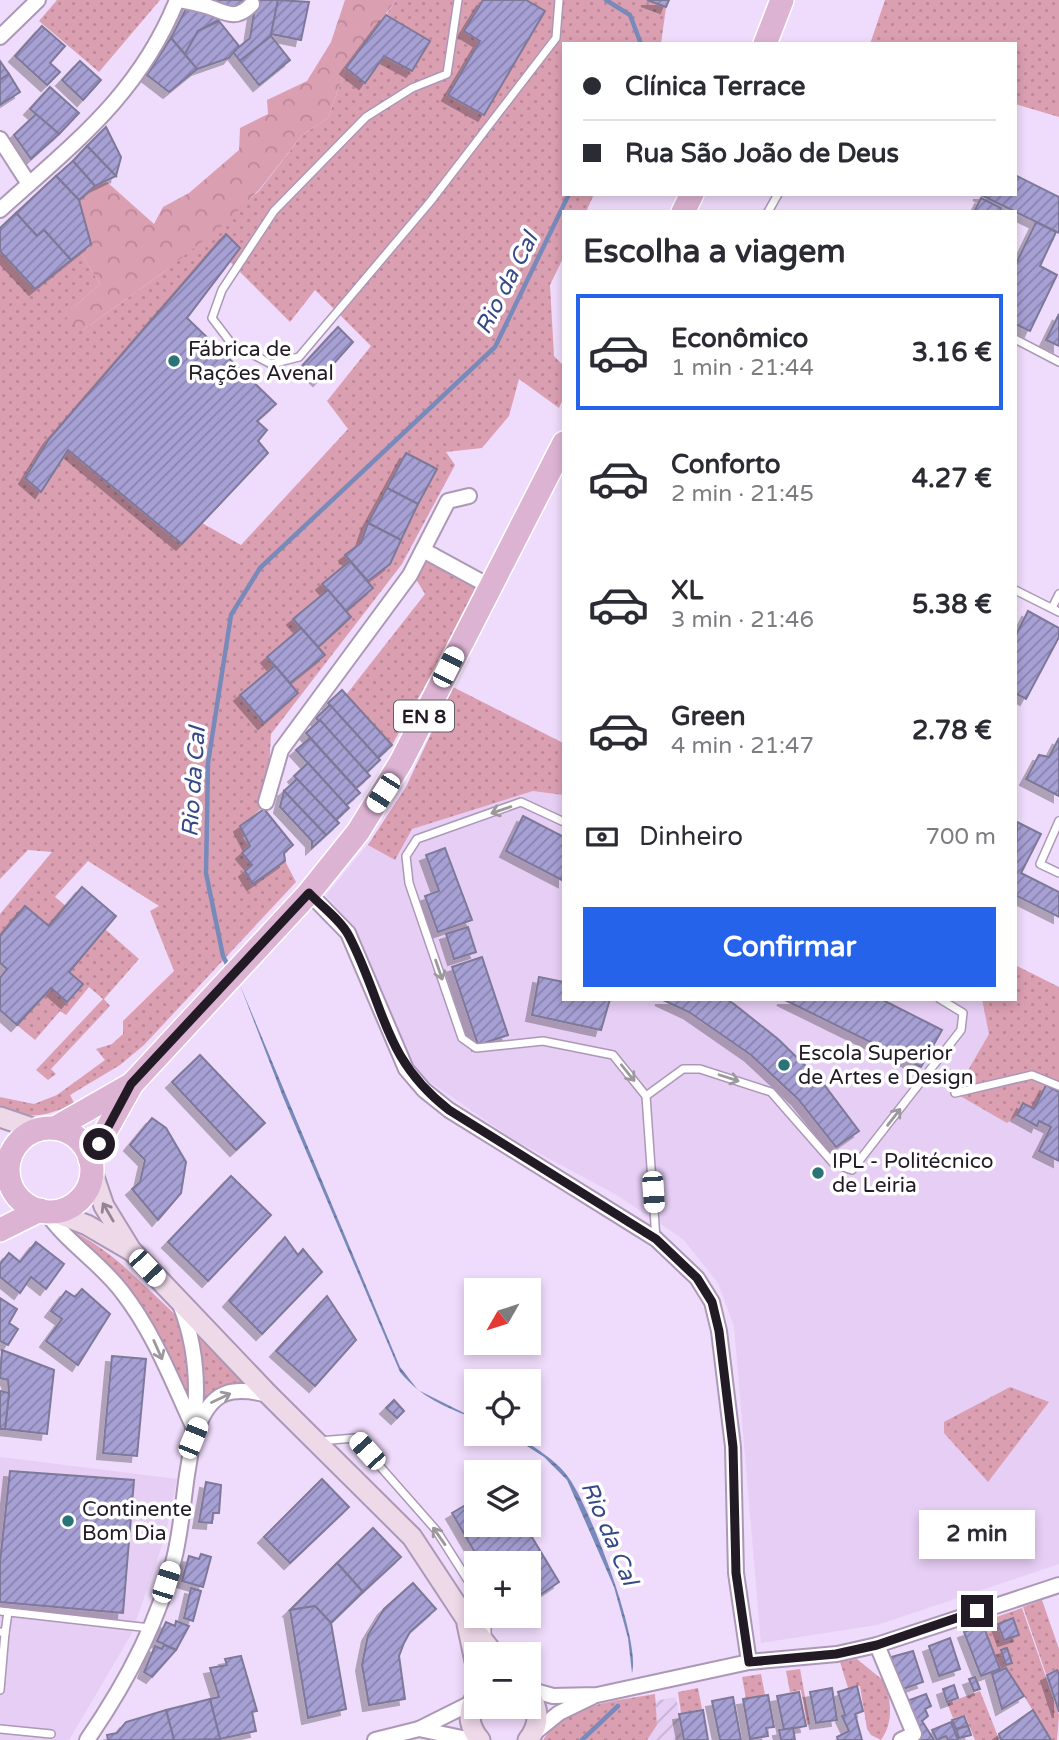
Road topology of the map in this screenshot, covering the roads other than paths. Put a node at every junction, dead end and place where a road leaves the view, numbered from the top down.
1 (38, 0) edge
2 (177, 0) edge
3 (458, 0) edge
4 (559, 0) edge
5 (782, 0) edge
6 (252, 4) dead end
7 (0, 37) edge
8 (766, 42) edge
9 (0, 139) edge
10 (29, 184) junction
11 (0, 210) edge
12 (1017, 340) edge
13 (1059, 362) edge
14 (562, 447) edge
15 (470, 496) dead end
16 (423, 550) junction
17 (489, 586) junction
18 (1017, 591) edge
19 (1059, 594) edge
20 (1055, 610) edge
21 (266, 802) dead end
22 (562, 821) edge
23 (1059, 821) edge
24 (1059, 873) edge
25 (309, 893) junction
26 (943, 1001) edge
27 (131, 1084) junction
28 (1059, 1086) edge
29 (955, 1093) dead end
30 (646, 1096) junction
31 (0, 1117) edge
32 (46, 1129) junction
33 (91, 1165) junction
34 (6, 1170) edge
35 (46, 1211) junction
36 (0, 1213) edge
37 (0, 1230) edge
38 (656, 1239) junction
39 (131, 1250) junction
40 (179, 1303) junction
41 (269, 1395) junction
42 (193, 1433) junction
43 (318, 1441) junction
44 (464, 1574) edge
45 (1058, 1587) edge
46 (4, 1612) edge
47 (464, 1616) edge
48 (151, 1628) junction
49 (474, 1628) edge
50 (3, 1632) edge
51 (485, 1642) edge
52 (877, 1645) junction
53 (749, 1662) junction
54 (0, 1690) edge
55 (541, 1694) edge
56 (597, 1695) junction
57 (464, 1704) edge
58 (470, 1719) edge
59 (537, 1719) edge
60 (0, 1729) edge
61 (419, 1729) junction
62 (51, 1734) dead end
63 (529, 1738) edge
64 (87, 1740) edge
65 (377, 1740) edge
66 (472, 1740) edge
67 (480, 1740) edge
68 (901, 1740) edge

1 - 7 street
2 - 6 street
2 - 10 street
3 - 4 lane
5 - 8 main road
9 - 10 street
10 - 11 street
12 - 13 lane
14 - 17 main road, EN 8
15 - 16 street
16 - 17 street
16 - 21 street
17 - 25 main road, EN 8
18 - 20 lane
19 - 20 lane
22 -> 30 lane
23 - 24 lane
25 - 27 main road, EN 8
25 - 38 street
30 -> 26 lane
27 - 32 main road
27 - 33 main road
28 - 29 lane
30 - 38 lane
31 - 32 main road
32 - 33 main road
32 - 34 main road
33 - 35 main road
39 -> 33 main road
34 - 35 main road
34 - 36 main road
35 - 37 main road
35 - 39 main road
35 -> 42 street
38 - 53 street
39 - 40 main road
40 - 41 main road
40 - 42 street
42 -> 41 street
41 - 43 main road
42 - 48 street
44 -> 43 lane
43 - 47 main road
45 - 52 street
46 - 48 lane
46 - 50 lane
48 - 64 street
49 - 51 main road
50 - 54 lane
52 - 53 street
52 - 68 street
53 - 56 street
55 - 56 street
56 - 63 street
57 - 61 street
58 - 67 main road
59 - 63 main road
60 - 62 lane
61 - 65 street
61 - 66 street

